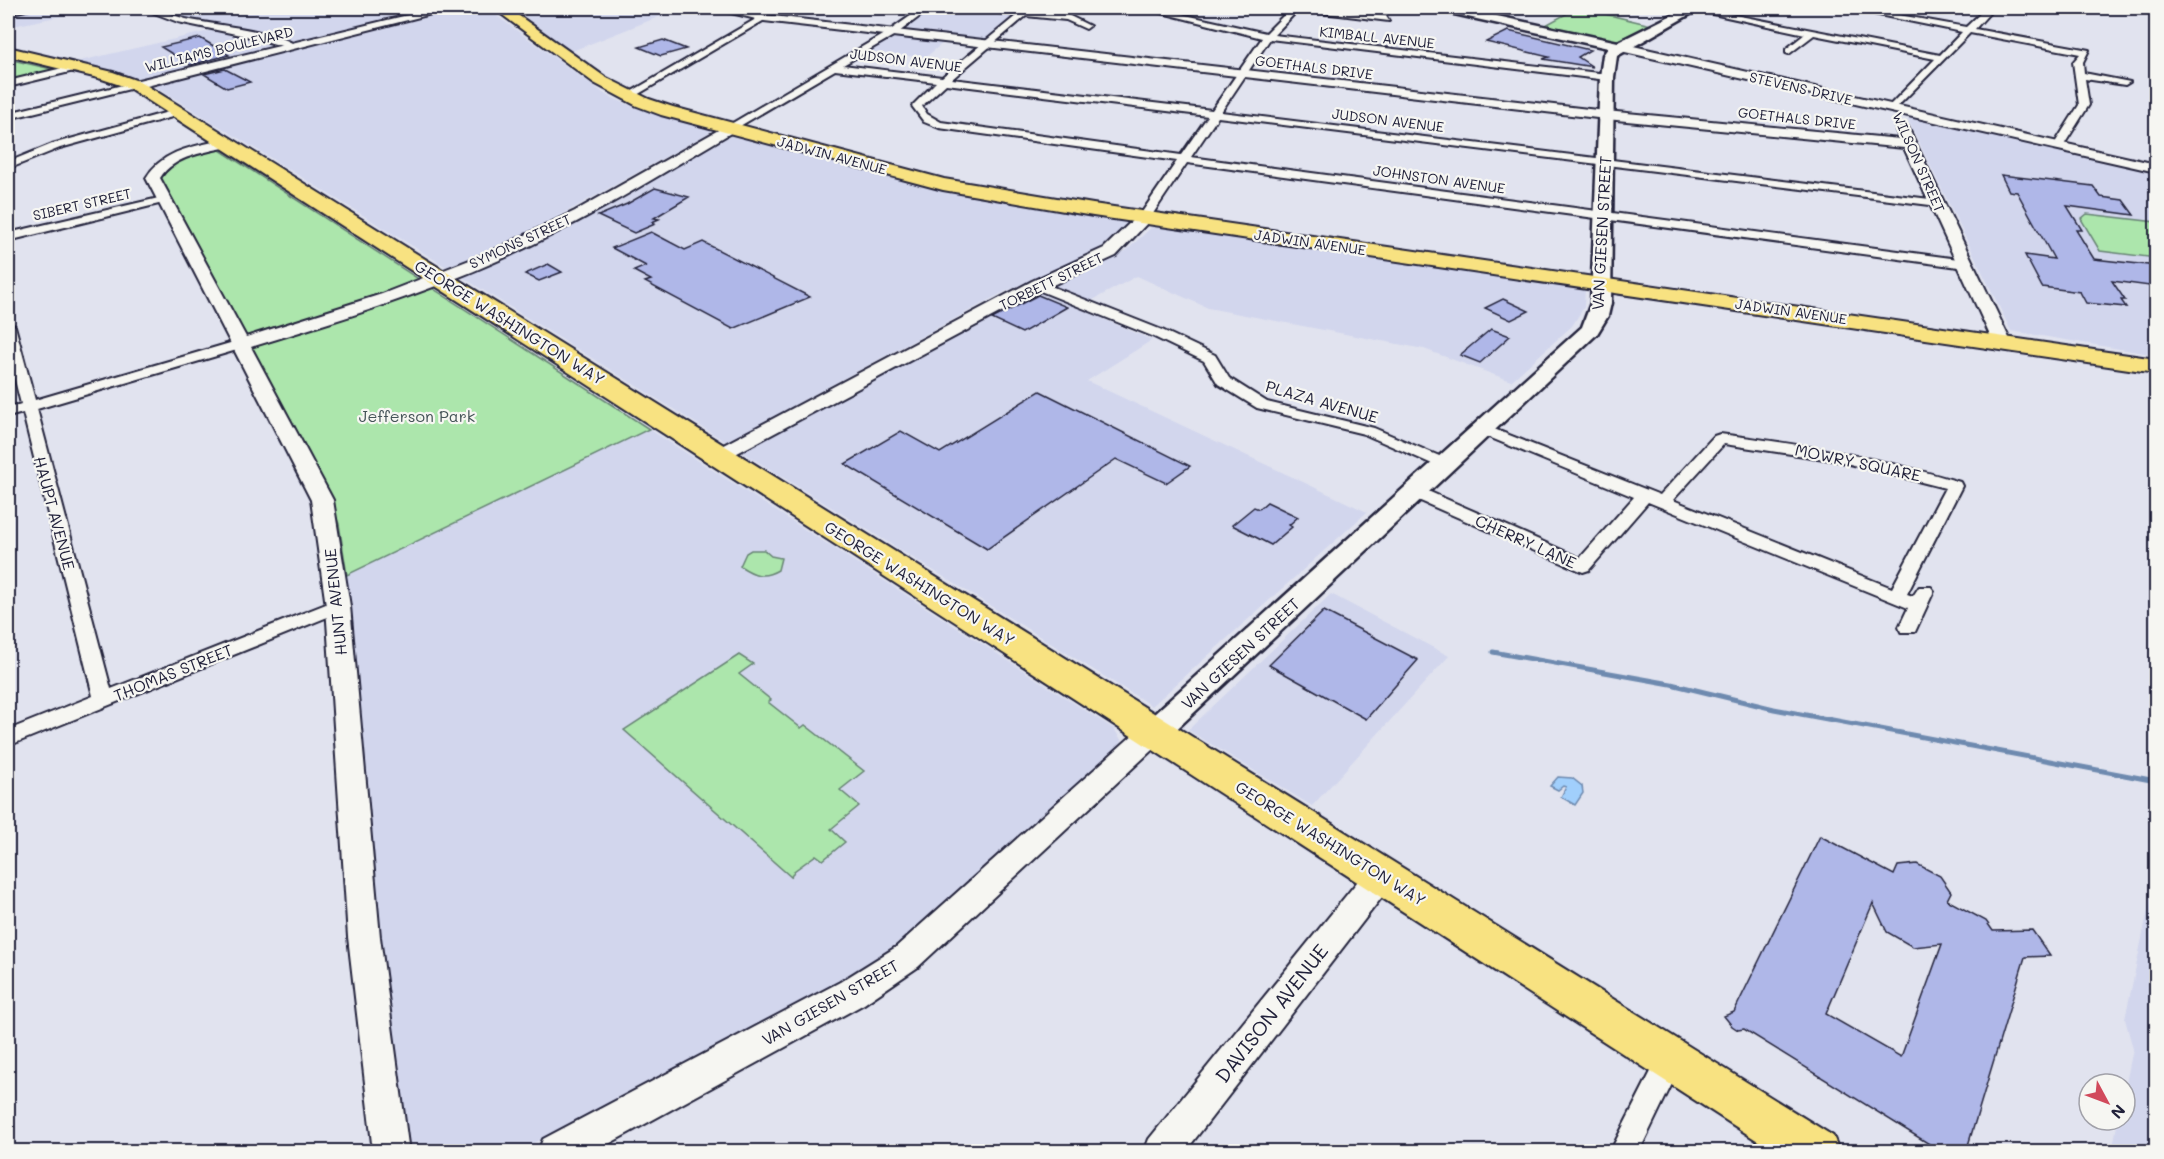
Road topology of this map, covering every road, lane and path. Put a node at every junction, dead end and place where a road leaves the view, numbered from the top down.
1 (31, 8) edge
2 (145, 8) edge
3 (449, 8) edge
4 (500, 8) edge
5 (717, 8) edge
6 (927, 8) edge
7 (979, 8) edge
8 (1146, 8) edge
9 (1297, 8) edge
10 (1445, 8) edge
11 (1693, 8) edge
12 (1849, 8) edge
13 (1990, 8) edge
14 (2150, 8) edge
15 (2157, 9) edge
16 (1027, 10) edge
17 (8, 12) edge
18 (764, 18) junction
19 (1386, 19) dead end
20 (1086, 26) dead end
21 (1969, 30) junction
22 (1813, 32) junction
23 (892, 33) junction
24 (1267, 37) junction
25 (987, 44) junction
26 (292, 46) junction
27 (1620, 47) junction
28 (1789, 51) dead end
29 (8, 52) edge
30 (1942, 58) junction
31 (835, 67) junction
32 (75, 68) junction
33 (1243, 74) junction
34 (2080, 75) junction
35 (1607, 77) junction
36 (946, 80) junction
37 (2125, 82) dead end
38 (8, 84) edge
39 (135, 85) junction
40 (627, 97) junction
41 (1893, 108) junction
42 (179, 112) junction
43 (1216, 114) junction
44 (1606, 115) junction
45 (8, 116) edge
46 (729, 128) junction
47 (227, 143) junction
48 (1909, 144) junction
49 (2058, 146) junction
50 (1183, 160) junction
51 (1606, 162) junction
52 (8, 166) edge
53 (2157, 168) edge
54 (163, 200) junction
55 (1938, 203) junction
56 (1604, 216) junction
57 (1144, 218) junction
58 (8, 237) edge
59 (1966, 264) junction
60 (440, 277) junction
61 (1602, 284) junction
62 (1038, 285) junction
63 (8, 326) edge
64 (2002, 342) junction
65 (242, 344) junction
66 (2157, 366) edge
67 (27, 407) junction
68 (8, 413) edge
69 (1484, 430) junction
70 (719, 455) junction
71 (1445, 464) junction
72 (1415, 492) junction
73 (1645, 495) junction
74 (1664, 501) junction
75 (1897, 596) junction
76 (338, 606) junction
77 (1908, 627) dead end
78 (104, 700) junction
79 (1154, 732) junction
80 (8, 738) edge
81 (1382, 875) junction
82 (1671, 1059) junction
83 (390, 1152) edge
84 (556, 1152) edge
85 (1162, 1152) edge
86 (1624, 1152) edge
87 (1817, 1152) edge

1 - 17 street
2 - 26 street
3 - 26 street, WILLIAMS BOULEVARD
4 - 40 main road, JADWIN AVENUE
5 - 18 street, GOETHALS DRIVE
6 - 23 street, SYMONS STREET
7 - 16 street
8 - 24 street, KIMBALL AVENUE
9 - 19 street
9 - 24 street, TORBETT STREET
10 - 27 main road, STEVENS DRIVE
11 - 22 street
11 - 27 main road
12 - 21 street
13 - 21 street, WILSON STREET
14 - 15 street
16 - 20 street
16 - 25 street
18 - 23 street, GOETHALS DRIVE
18 - 40 street
21 - 30 street, WILSON STREET
21 - 34 street
22 - 28 street
22 - 30 street
23 - 25 street, GOETHALS DRIVE
23 - 31 street, SYMONS STREET
24 - 33 street, TORBETT STREET
24 - 35 street, KIMBALL AVENUE
25 - 33 street, GOETHALS DRIVE
25 - 36 street
26 - 39 street, WILLIAMS BOULEVARD
27 - 35 main road, VAN GIESEN STREET
27 - 41 street, STEVENS DRIVE
29 - 32 main road, GEORGE WASHINGTON WAY
30 - 41 street, WILSON STREET
31 - 36 street, JUDSON AVENUE
31 - 46 street, SYMONS STREET
32 - 38 street
32 - 39 main road, GEORGE WASHINGTON WAY
33 - 43 street, TORBETT STREET
33 - 44 street, GOETHALS DRIVE
34 - 37 street
34 - 49 street
35 - 44 main road, VAN GIESEN STREET
36 - 43 street, JUDSON AVENUE
36 - 50 street, JOHNSTON AVENUE
39 - 42 main road, GEORGE WASHINGTON WAY
39 - 45 street
40 - 46 main road, JADWIN AVENUE
41 - 48 street, WILSON STREET
41 - 49 street, STEVENS DRIVE
42 - 47 main road, GEORGE WASHINGTON WAY
42 - 52 street
43 - 50 street, TORBETT STREET
43 - 51 street, JUDSON AVENUE
44 - 48 street, GOETHALS DRIVE
44 - 51 main road, VAN GIESEN STREET
46 - 57 main road, JADWIN AVENUE
46 - 60 street, SYMONS STREET
47 - 54 street, HUNT AVENUE
47 - 60 main road, GEORGE WASHINGTON WAY
48 - 55 street, WILSON STREET
49 - 53 street, STEVENS DRIVE
50 - 56 street, JOHNSTON AVENUE
50 - 57 street, TORBETT STREET
51 - 55 street, JUDSON AVENUE
51 - 56 main road, VAN GIESEN STREET
54 - 58 street, SIBERT STREET
54 - 65 street, HUNT AVENUE
55 - 59 street, WILSON STREET
56 - 59 street, JOHNSTON AVENUE
56 - 61 main road, VAN GIESEN STREET
57 - 61 main road, JADWIN AVENUE
57 - 62 street, TORBETT STREET
59 - 64 street, WILSON STREET
60 - 65 street, SYMONS STREET
60 - 70 main road, GEORGE WASHINGTON WAY
61 - 64 main road, JADWIN AVENUE
61 - 69 main road, VAN GIESEN STREET
62 - 70 street, TORBETT STREET
62 - 71 street, PLAZA AVENUE
63 - 67 street, HAUPT AVENUE
64 - 66 main road, JADWIN AVENUE
65 - 67 street, SYMONS STREET
65 - 76 street, HUNT AVENUE
67 - 68 street, SYMONS STREET
67 - 78 street, HAUPT AVENUE
69 - 71 main road, VAN GIESEN STREET
69 - 73 street
70 - 79 main road, GEORGE WASHINGTON WAY
71 - 72 main road, VAN GIESEN STREET
72 - 73 street, CHERRY LANE
72 - 79 main road, VAN GIESEN STREET
73 - 74 street
74 - 75 street
74 - 75 street, MOWRY SQUARE
75 - 77 street
76 - 78 street, THOMAS STREET
76 - 83 street, HUNT AVENUE
78 - 80 street, THOMAS STREET
79 - 81 main road, GEORGE WASHINGTON WAY
79 - 84 street, VAN GIESEN STREET
81 - 82 main road, GEORGE WASHINGTON WAY
81 - 85 street, DAVISON AVENUE
82 - 86 street
82 - 87 main road, GEORGE WASHINGTON WAY

